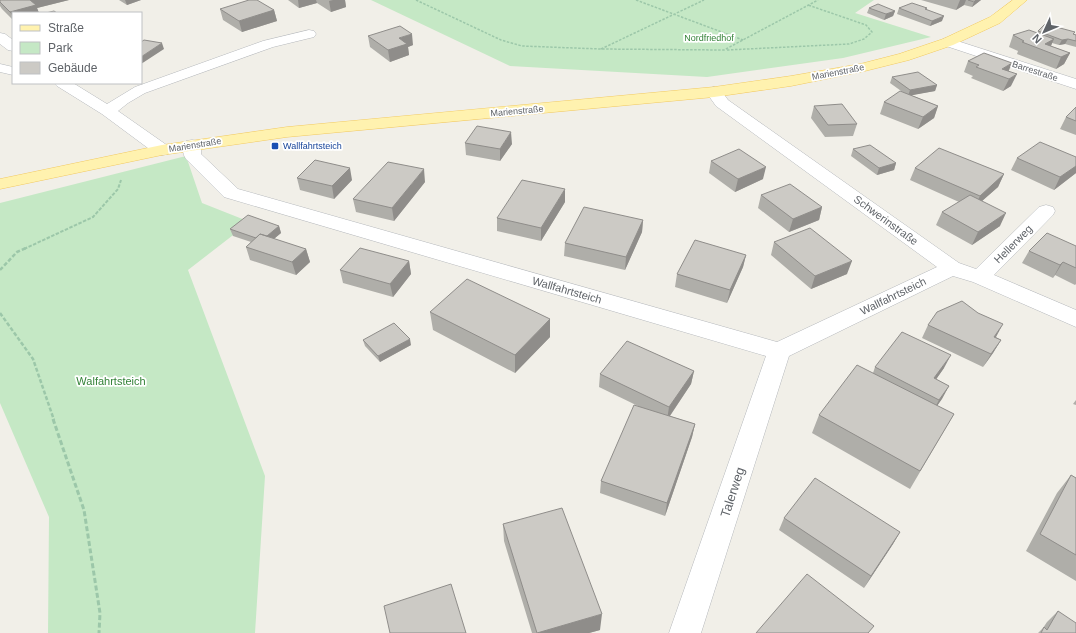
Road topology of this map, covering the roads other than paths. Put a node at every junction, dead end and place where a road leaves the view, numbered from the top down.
1 (1021, 0) edge
2 (309, 34) dead end
3 (0, 37) edge
4 (948, 42) junction
5 (12, 46) edge
6 (0, 68) edge
7 (12, 71) edge
8 (64, 84) edge
9 (1076, 84) edge
10 (714, 92) junction
11 (108, 111) junction
12 (192, 146) junction
13 (162, 150) junction
14 (0, 184) edge
15 (1046, 210) dead end
16 (952, 268) junction
17 (980, 277) junction
18 (1076, 319) edge
19 (779, 351) junction
20 (685, 633) edge

1 - 4 main road, Marienstraße
2 - 11 street
3 - 5 street
4 - 9 street, Barrestraße
4 - 10 main road, Marienstraße
6 - 7 street
8 - 11 street
10 - 12 main road, Marienstraße
10 - 16 street, Schwerinstraße
11 - 13 street
12 - 13 main road, Marienstraße
12 - 19 street, Wallfahrtsteich
13 - 14 main road, Marienstraße
15 - 17 street, Hellerweg
16 - 17 street, Schwerinstraße
16 - 19 street, Wallfahrtsteich
17 - 18 street, Schwerinstraße
19 - 20 street, Talerweg

